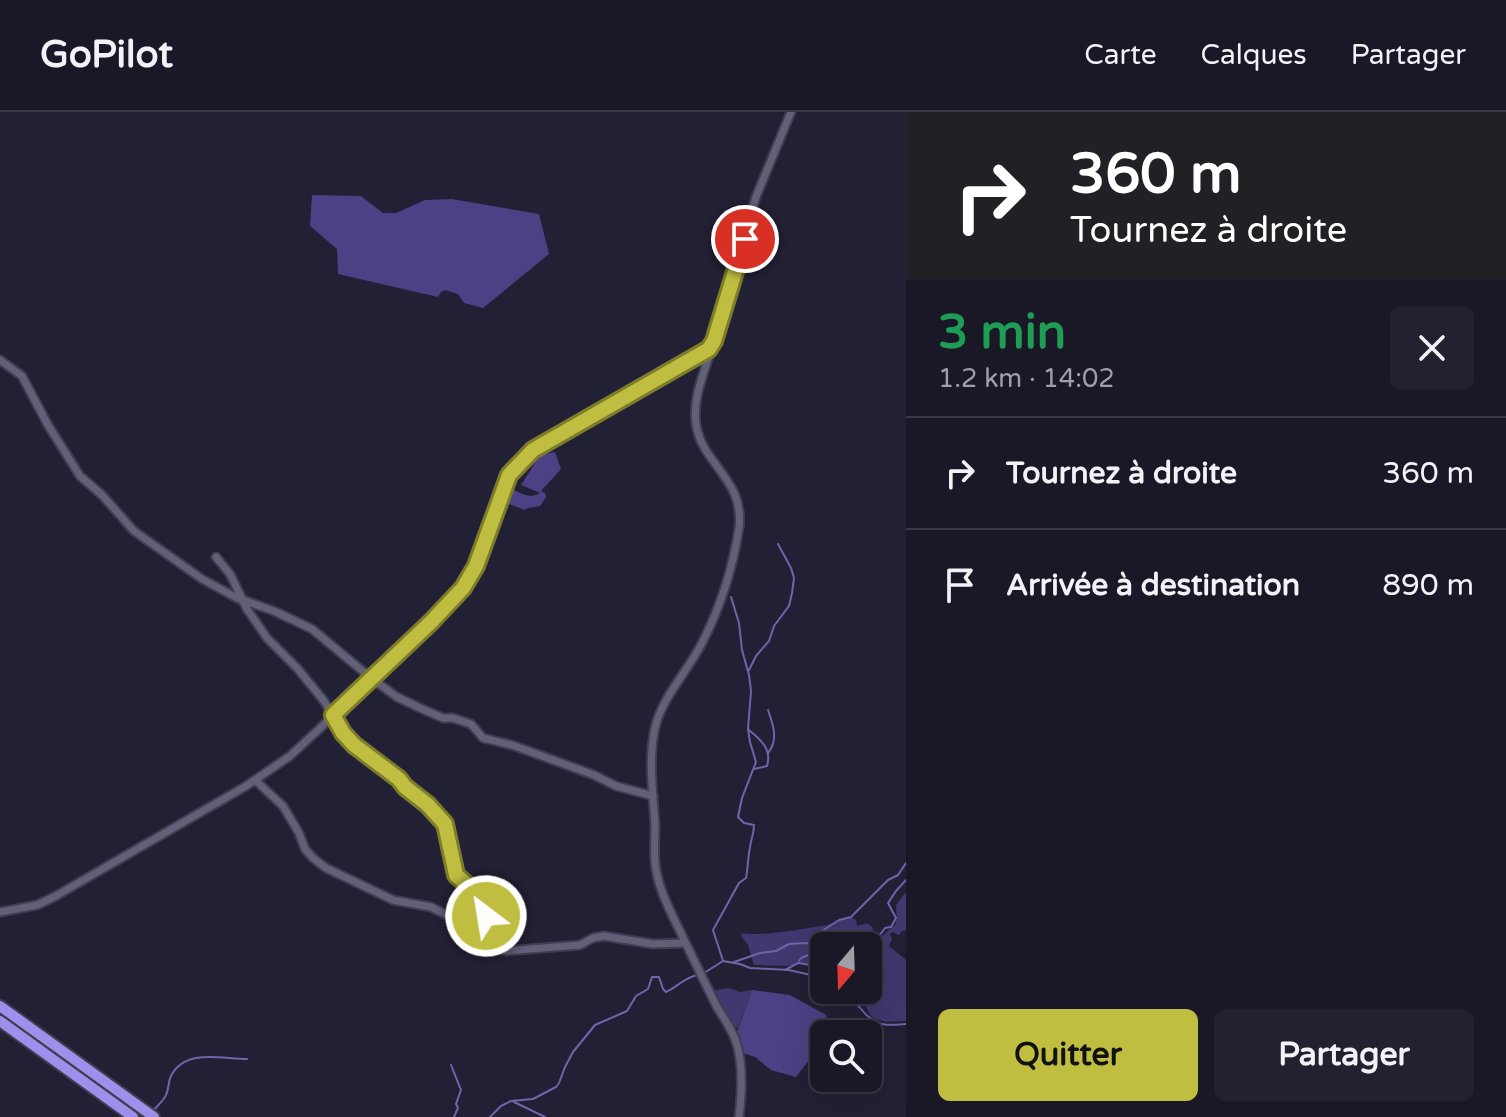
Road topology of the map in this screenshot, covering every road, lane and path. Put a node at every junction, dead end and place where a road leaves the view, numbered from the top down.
1 (791, 112) edge
2 (714, 341) junction
3 (0, 360) edge
4 (216, 557) dead end
5 (242, 600) junction
6 (371, 678) junction
7 (333, 715) junction
8 (255, 780) junction
9 (653, 796) junction
10 (0, 912) edge
11 (477, 932) junction
12 (685, 943) junction
13 (0, 1006) edge
14 (0, 1021) edge
15 (133, 1117) edge
16 (154, 1117) edge
17 (739, 1117) edge

1 - 2 street
2 - 6 street
2 - 9 street
3 - 5 street
4 - 5 street
5 - 6 street
5 - 7 street
6 - 7 street
6 - 9 street
7 - 8 street
7 - 11 street
8 - 10 street
8 - 11 street
9 - 12 street
11 - 12 street
12 - 17 street
13 - 16 highway
14 - 15 highway

